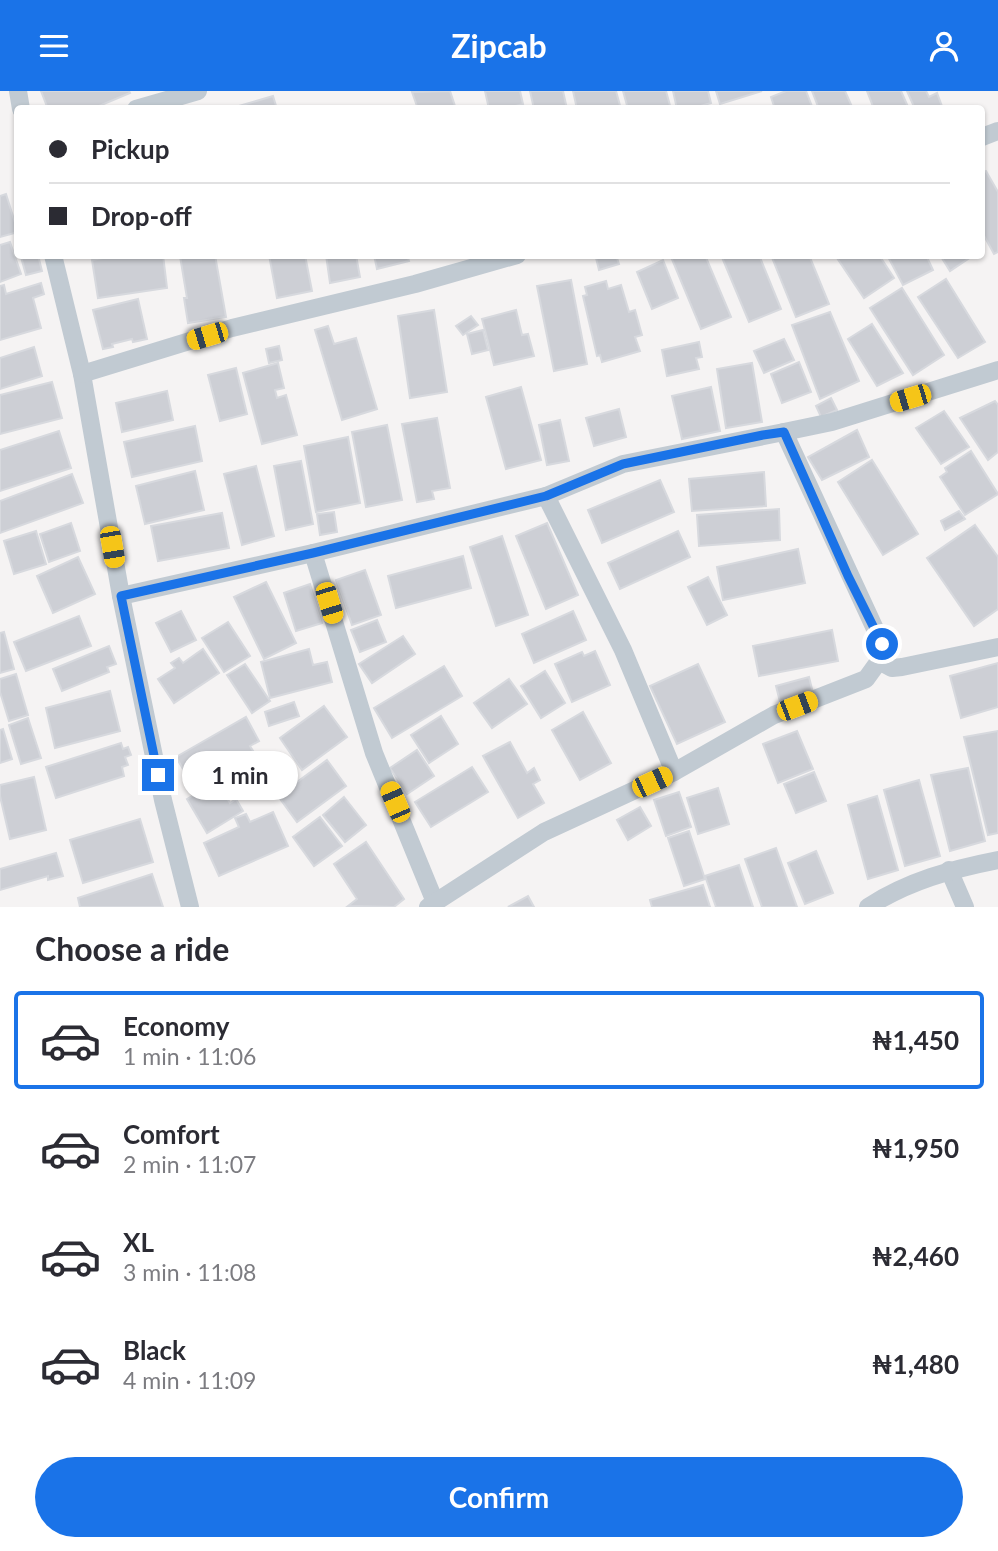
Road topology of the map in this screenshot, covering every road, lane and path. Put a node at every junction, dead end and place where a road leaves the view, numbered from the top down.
1 (198, 91) edge
2 (150, 105) edge
3 (54, 259) edge
4 (503, 259) edge
5 (998, 370) edge
6 (82, 374) junction
7 (784, 432) junction
8 (546, 496) junction
9 (313, 553) junction
10 (121, 596) junction
11 (998, 646) edge
12 (879, 661) junction
13 (674, 772) junction
14 (998, 860) edge
15 (950, 870) junction
16 (432, 904) edge
17 (190, 907) edge
18 (868, 907) edge
19 (965, 907) edge

1 - 2 street
3 - 6 street
4 - 6 street
5 - 7 street
6 - 10 street
7 - 8 street
7 - 12 street
8 - 9 street
8 - 13 street
9 - 10 street
9 - 16 street
10 - 17 street
11 - 12 street
12 - 13 street
13 - 16 street
14 - 15 street
15 - 18 street
15 - 19 street

